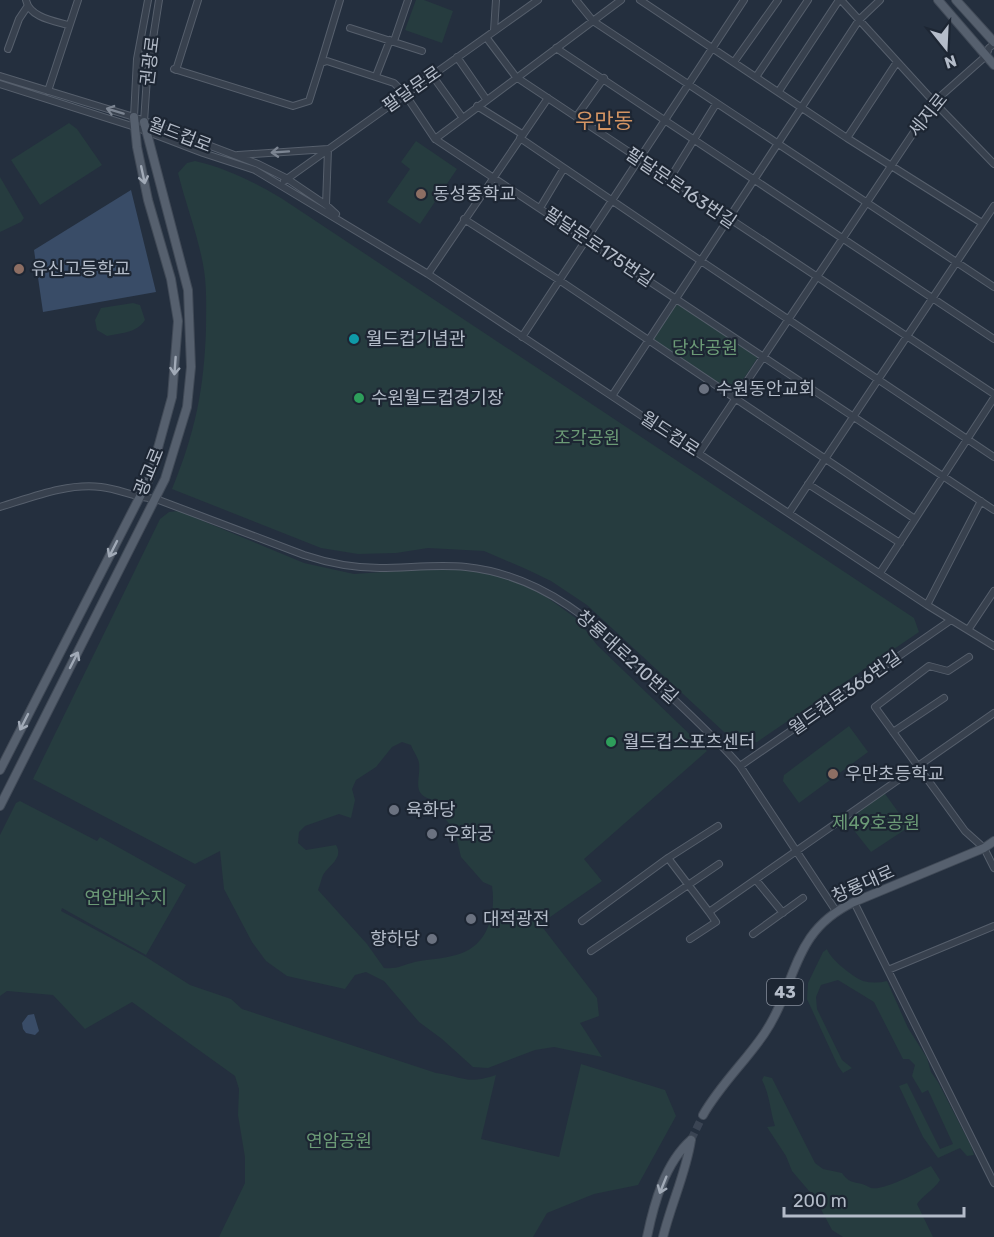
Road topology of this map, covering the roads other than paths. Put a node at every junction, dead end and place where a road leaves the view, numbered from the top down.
1 (78, 0) edge
2 (148, 0) edge
3 (159, 0) edge
4 (198, 0) edge
5 (340, 0) edge
6 (408, 0) edge
7 (496, 0) edge
8 (538, 0) edge
9 (576, 0) edge
10 (621, 0) edge
11 (640, 0) edge
12 (744, 0) edge
13 (778, 0) edge
14 (808, 0) edge
15 (840, 0) edge
16 (880, 0) edge
17 (938, 0) edge
18 (956, 0) edge
19 (27, 4) edge
20 (859, 20) junction
21 (593, 21) junction
22 (68, 25) junction
23 (350, 28) dead end
24 (494, 31) junction
25 (486, 37) junction
26 (392, 41) junction
27 (994, 43) edge
28 (711, 47) junction
29 (556, 48) junction
30 (8, 49) dead end
31 (422, 51) dead end
32 (986, 56) junction
33 (457, 57) junction
34 (734, 62) junction
35 (897, 62) junction
36 (321, 63) junction
37 (994, 65) edge
38 (432, 75) junction
39 (0, 76) edge
40 (376, 76) junction
41 (516, 77) junction
42 (756, 77) junction
43 (604, 78) junction
44 (0, 84) edge
45 (687, 84) junction
46 (48, 91) junction
47 (779, 91) junction
48 (405, 94) junction
49 (548, 98) junction
50 (486, 99) junction
51 (934, 102) junction
52 (716, 104) junction
53 (477, 106) junction
54 (802, 107) junction
55 (134, 117) junction
56 (462, 117) junction
57 (576, 117) junction
58 (664, 118) junction
59 (144, 122) junction
60 (135, 127) junction
61 (147, 132) junction
62 (521, 136) junction
63 (847, 138) junction
64 (435, 139) junction
65 (696, 139) junction
66 (778, 144) junction
67 (328, 149) junction
68 (231, 155) junction
69 (637, 159) junction
70 (994, 164) edge
71 (891, 165) junction
72 (564, 168) junction
73 (286, 178) junction
74 (495, 178) junction
75 (755, 178) junction
76 (669, 180) junction
77 (280, 184) junction
78 (611, 200) junction
79 (867, 203) junction
80 (326, 205) junction
81 (994, 206) edge
82 (540, 208) junction
83 (464, 219) junction
84 (728, 219) junction
85 (345, 223) junction
86 (982, 223) junction
87 (586, 238) junction
88 (843, 238) junction
89 (700, 261) junction
90 (955, 262) junction
91 (428, 274) junction
92 (816, 277) junction
93 (559, 280) junction
94 (994, 287) edge
95 (932, 298) junction
96 (676, 299) junction
97 (788, 320) junction
98 (522, 337) junction
99 (907, 337) junction
100 (994, 339) edge
101 (649, 340) junction
102 (763, 357) junction
103 (879, 379) junction
104 (612, 396) junction
105 (994, 396) edge
106 (735, 399) junction
107 (853, 417) junction
108 (967, 439) junction
109 (699, 453) junction
110 (994, 457) edge
111 (825, 459) junction
112 (944, 476) junction
113 (808, 484) junction
114 (139, 498) junction
115 (156, 499) junction
116 (981, 501) junction
117 (0, 507) edge
118 (994, 510) edge
119 (789, 513) junction
120 (915, 519) junction
121 (900, 543) junction
122 (880, 573) junction
123 (994, 591) edge
124 (927, 605) junction
125 (951, 620) junction
126 (968, 630) junction
127 (994, 646) edge
128 (969, 657) dead end
129 (944, 698) dead end
130 (994, 713) edge
131 (893, 732) junction
132 (917, 765) junction
133 (740, 766) junction
134 (0, 770) edge
135 (0, 806) edge
136 (718, 826) dead end
137 (994, 841) edge
138 (984, 848) junction
139 (797, 853) junction
140 (668, 858) junction
141 (718, 864) dead end
142 (994, 868) edge
143 (756, 880) junction
144 (687, 884) junction
145 (803, 898) dead end
146 (854, 902) junction
147 (836, 911) junction
148 (709, 912) junction
149 (783, 913) junction
150 (582, 921) dead end
151 (994, 926) edge
152 (753, 934) dead end
153 (690, 939) dead end
154 (591, 951) dead end
155 (888, 970) junction
156 (703, 1115) tunnel mouth
157 (994, 1183) edge
158 (647, 1237) edge
159 (663, 1237) edge

1 - 22 street
2 - 55 street, 권광로
3 - 59 street, 권광로
4 - 36 street
5 - 36 street
6 - 26 street
7 - 24 street
8 - 24 street, 팔달문로
9 - 21 street
10 - 21 street
11 - 28 street
12 - 28 street
13 - 34 street
14 - 42 street
15 - 20 street
15 - 47 street
16 - 20 street
17 - 32 main road
18 - 27 main road
19 - 22 street
19 - 30 street
20 - 35 street
20 - 54 street
21 - 29 street
21 - 45 street
22 - 46 street
23 - 26 street
24 - 25 street, 팔달문로
25 - 33 street, 팔달문로
25 - 41 street, 팔달문로163번길
26 - 31 street
26 - 40 street
27 - 32 street, 세지로
28 - 34 street
28 - 45 street
29 - 41 street
29 - 43 street
32 - 37 main road
32 - 51 street, 세지로
33 - 38 street, 팔달문로
33 - 50 street
34 - 42 street
35 - 51 street
35 - 63 street
36 - 40 street
38 - 48 street, 팔달문로
38 - 56 street
39 - 46 street, 월드컵로
40 - 48 street
41 - 49 street, 팔달문로163번길
41 - 50 street
42 - 47 street
43 - 57 street
43 - 58 street
44 - 60 street, 월드컵로
45 - 52 street
45 - 58 street
55 -> 46 street, 월드컵로
47 - 54 street
48 - 64 street, 팔달문로175번길
48 - 67 street, 팔달문로
49 - 57 street, 팔달문로163번길
49 - 62 street
50 - 53 street
51 - 70 street
51 - 71 street, 세지로
52 - 65 street
52 - 66 street
53 - 56 street
53 - 62 street
54 - 63 street
54 - 66 street
55 - 59 street, 월드컵로
55 - 60 main road, 광교로
56 - 64 street
57 - 69 street, 팔달문로163번길
58 - 65 street
58 - 69 street
59 - 61 main road, 광교로
59 - 68 street, 월드컵로
60 - 61 street, 월드컵로
60 -> 114 main road, 광교로
61 - 77 street, 월드컵로
61 - 115 main road, 광교로
62 - 72 street
62 - 74 street
63 - 71 street
64 - 74 street, 팔달문로175번길
65 - 75 street
65 - 76 street
66 - 75 street
66 - 79 street
67 -> 68 street
67 - 73 street, 팔달문로
67 - 80 street
68 - 73 street, 월드컵로
69 - 76 street, 팔달문로163번길
69 - 78 street
71 - 79 street, 세지로
71 - 86 street
72 - 78 street
72 - 82 street
73 - 77 street, 팔달문로
73 - 80 street, 월드컵로
74 - 82 street, 팔달문로175번길
74 - 83 street
75 - 84 street
75 - 88 street
76 - 84 street, 팔달문로163번길
77 - 85 street, 월드컵로
78 - 87 street
78 - 89 street
79 - 88 street, 세지로
79 - 90 street
80 - 85 street, 월드컵로
81 - 86 street
82 - 87 street, 팔달문로175번길
83 - 91 street
83 - 93 street
84 - 89 street
84 - 92 street, 팔달문로163번길
85 - 91 street, 월드컵로
86 - 90 street
87 - 93 street
87 - 96 street, 팔달문로175번길
88 - 92 street, 세지로
88 - 95 street
89 - 96 street
89 - 97 street
90 - 94 street
90 - 95 street
91 - 98 street, 월드컵로
92 - 97 street, 세지로
92 - 99 street, 팔달문로163번길
93 - 98 street
93 - 101 street
95 - 99 street
95 - 100 street
96 - 101 street
96 - 102 street, 팔달문로175번길
97 - 102 street, 세지로
97 - 103 street
98 - 104 street, 월드컵로
99 - 103 street
99 - 105 street, 팔달문로163번길
101 - 104 street
101 - 106 street
102 - 106 street, 세지로
102 - 107 street
103 - 107 street
103 - 108 street
104 - 109 street, 월드컵로
105 - 108 street
106 - 109 street, 세지로
106 - 111 street
107 - 111 street
107 - 112 street
108 - 110 street
108 - 112 street
109 - 119 street, 월드컵로
111 - 113 street
111 - 120 street
112 - 116 street
112 - 120 street
113 - 119 street
113 - 121 street
114 - 115 street, 창룡대로210번길
114 - 117 street, 창룡대로210번길
114 -> 134 main road, 광교로
115 - 133 street, 창룡대로210번길
135 -> 115 main road, 광교로
116 - 118 street
116 - 124 street
119 - 122 street, 월드컵로
120 - 121 street
121 - 122 street
122 - 124 street, 월드컵로
123 - 126 street
124 - 125 street, 월드컵로
125 - 126 street, 월드컵로
125 - 133 street, 월드컵로366번길
126 - 127 street, 월드컵로
128 - 131 street
129 - 131 street
130 - 132 street
131 - 132 street
132 - 138 street
132 - 139 street
133 - 139 street, 창룡대로210번길
136 - 140 street
137 - 138 main road, 창룡대로 / 43
138 - 142 street
138 - 146 main road, 창룡대로 / 43
139 - 143 street
139 - 147 street, 창룡대로210번길
140 - 144 street
140 - 150 street
141 - 144 street
143 - 148 street
143 - 149 street
144 - 148 street
144 - 154 street
145 - 149 street
146 - 147 main road, 창룡대로 / 43
146 - 155 street
147 - 156 main road, 창룡대로 / 43
148 - 153 street
149 - 152 street
151 - 155 street
155 - 157 street
159 -> 158 main road

